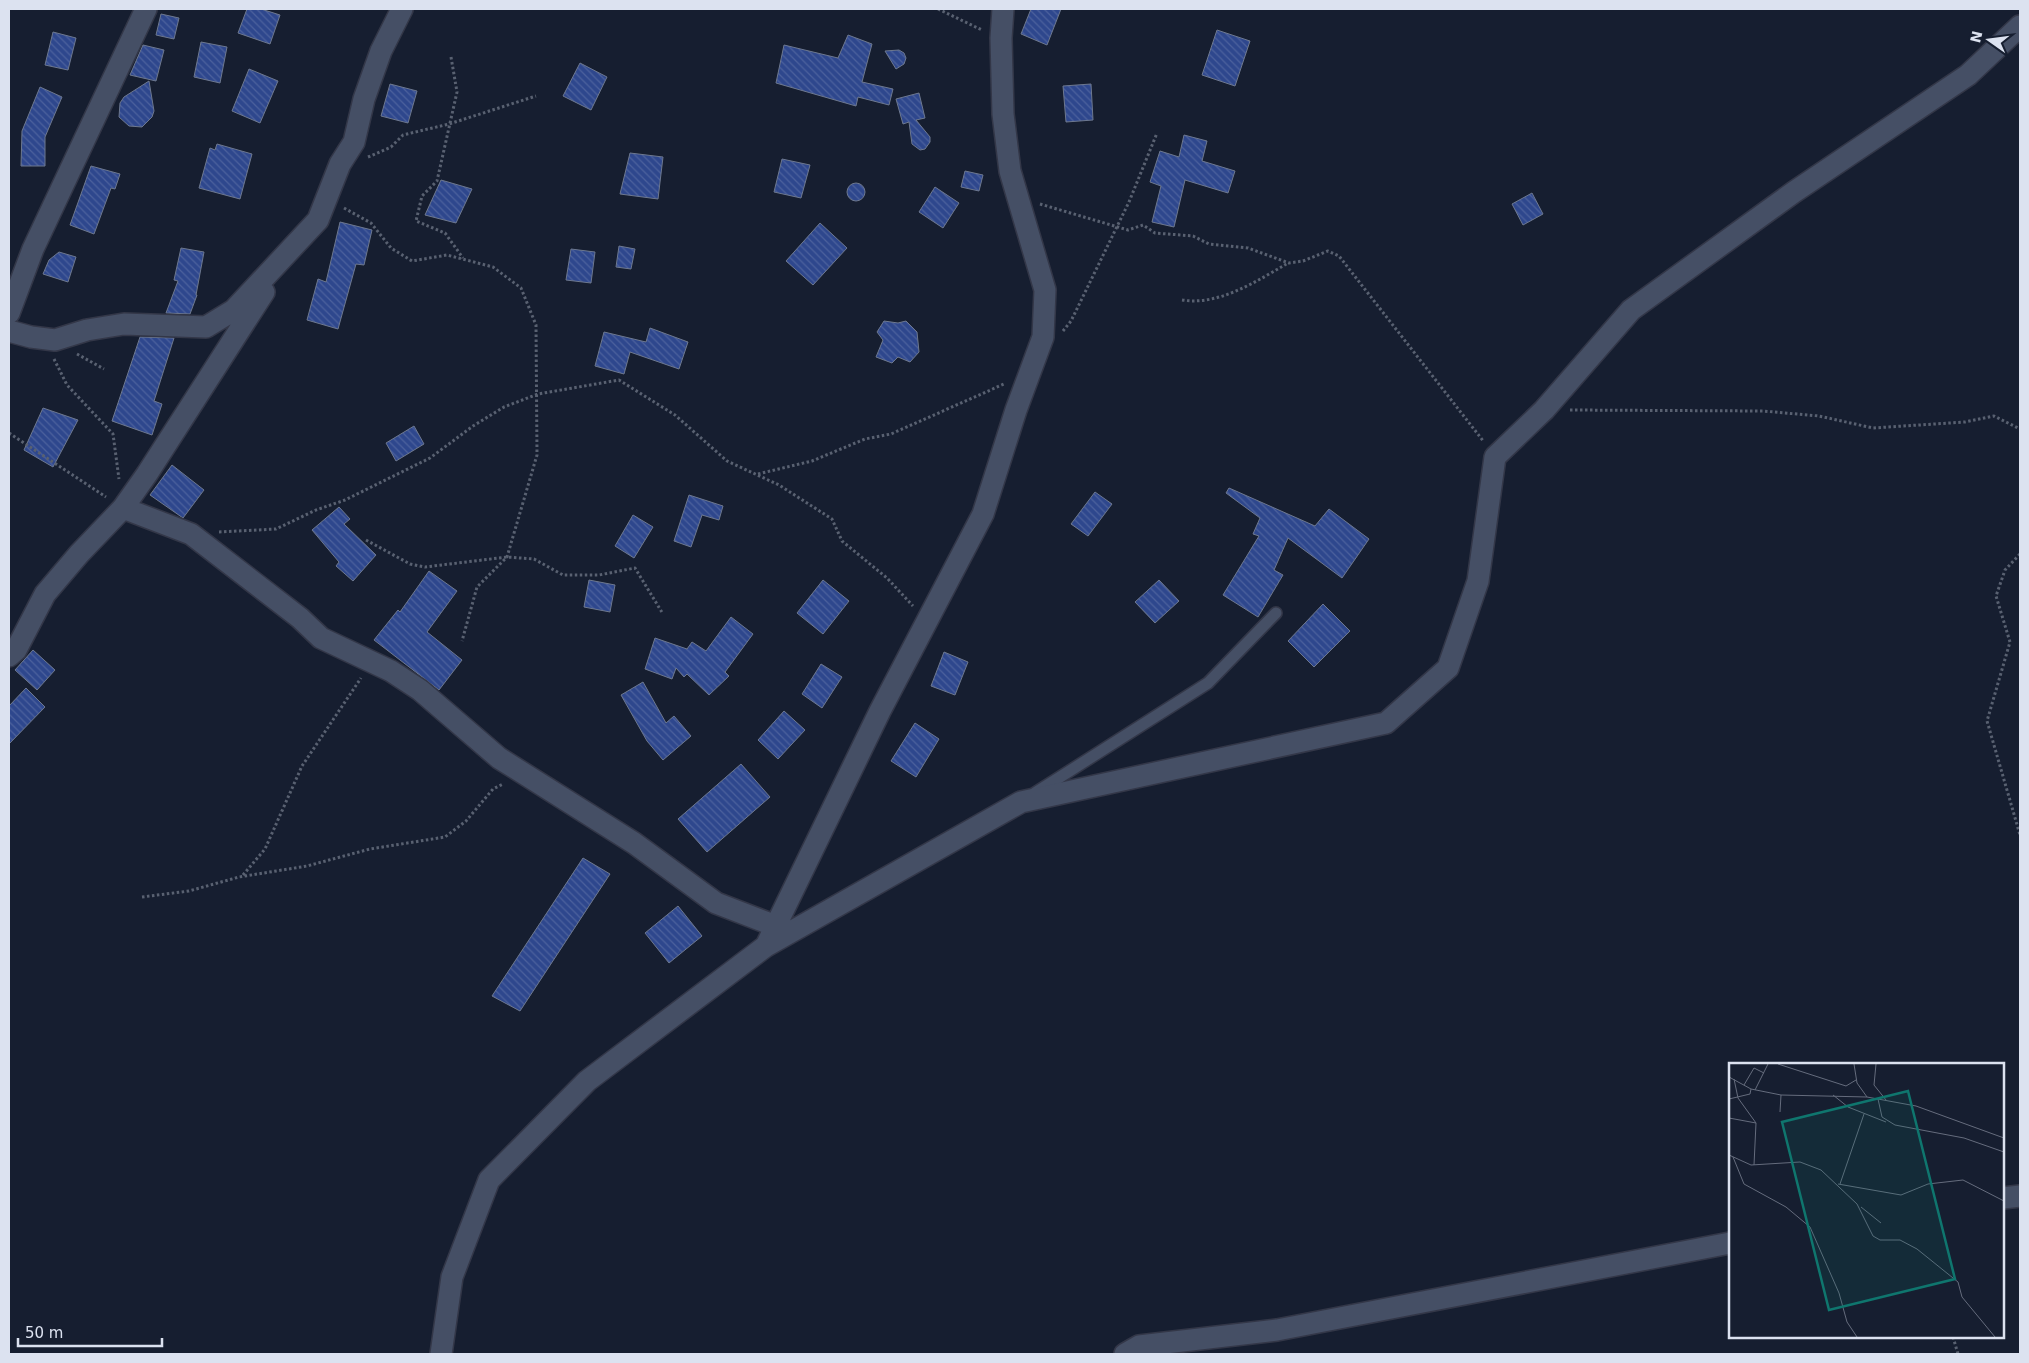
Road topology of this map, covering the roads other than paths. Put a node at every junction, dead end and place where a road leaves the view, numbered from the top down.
1 (146, 9) edge
2 (402, 9) edge
3 (1003, 9) edge
4 (2020, 26) edge
5 (33, 249) junction
6 (287, 256) junction
7 (9, 263) edge
8 (9, 313) edge
9 (9, 331) edge
10 (123, 508) junction
11 (1276, 613) dead end
12 (9, 656) edge
13 (1020, 802) junction
14 (776, 926) junction
15 (766, 946) junction
16 (2020, 1196) edge
17 (2004, 1198) edge
18 (1729, 1243) edge
19 (441, 1354) edge
20 (1125, 1354) edge

1 - 5 street
2 - 6 street
3 - 14 street
4 - 13 street
5 - 7 street
5 - 8 street
6 - 9 street
6 - 10 street
10 - 12 street
10 - 14 street
11 - 13 lane
13 - 15 street
14 - 15 street
15 - 19 street
16 - 17 street
18 - 20 street

